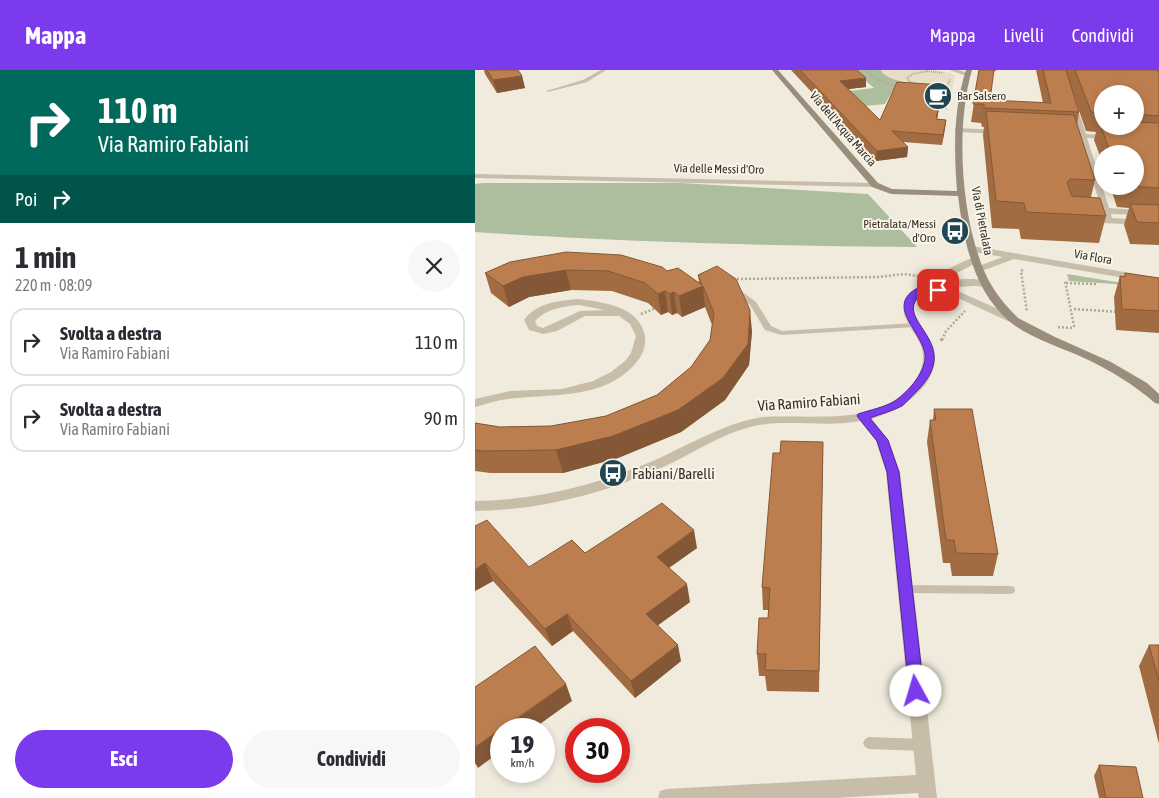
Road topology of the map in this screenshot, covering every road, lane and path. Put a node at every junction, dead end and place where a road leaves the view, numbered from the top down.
1 (604, 70) edge
2 (775, 70) edge
3 (867, 70) edge
4 (924, 70) edge
5 (952, 70) edge
6 (928, 71) edge
7 (968, 72) edge
8 (935, 73) dead end
9 (951, 80) dead end
10 (921, 84) edge
11 (944, 87) junction
12 (903, 88) edge
13 (934, 88) edge
14 (548, 91) dead end
15 (947, 94) junction
16 (950, 94) dead end
17 (1070, 95) edge
18 (947, 109) dead end
19 (958, 130) junction
20 (1004, 132) edge
21 (1053, 134) edge
22 (1083, 135) junction
23 (1121, 137) edge
24 (475, 176) edge
25 (875, 185) junction
26 (961, 190) junction
27 (1106, 211) junction
28 (1109, 221) junction
29 (972, 249) junction
30 (1023, 258) junction
31 (977, 264) junction
32 (1026, 268) dead end
33 (1064, 277) dead end
34 (733, 279) edge
35 (1159, 281) edge
36 (924, 282) junction
37 (986, 284) junction
38 (734, 289) edge
39 (951, 291) junction
40 (971, 305) dead end
41 (657, 307) edge
42 (1074, 309) dead end
43 (1121, 312) edge
44 (1027, 313) dead end
45 (626, 315) junction
46 (1014, 320) junction
47 (915, 325) junction
48 (1055, 327) dead end
49 (940, 345) dead end
50 (1159, 400) edge
51 (475, 403) edge
52 (862, 416) junction
53 (475, 506) edge
54 (905, 589) junction
55 (1010, 590) dead end
56 (869, 743) dead end
57 (922, 744) junction
58 (927, 791) edge
59 (791, 795) edge
60 (667, 798) edge

1 - 14 lane
2 - 25 street, Via dell'Acqua Marcia
3 - 12 path
4 - 6 path
5 - 7 street
6 - 8 path
6 - 10 path
7 - 19 street, Via di Pietralata
9 - 11 path
11 - 13 path
11 - 15 path
15 - 16 path
15 - 18 path
17 - 22 street
19 - 20 street
19 - 26 street, Via di Pietralata
21 - 22 street
22 - 23 street
22 - 27 street
24 - 25 street, Via delle Messi d'Oro
25 - 26 street, Via delle Messi d'Oro
26 - 29 street, Via di Pietralata
27 - 28 street
27 - 28 street
27 - 28 street
29 - 30 street, Via Flora
29 - 31 street, Via di Pietralata
30 - 31 street, Via Flora
30 - 35 street, Via Flora
31 - 36 street, Via Ramiro Fabiani
31 - 37 street, Via di Pietralata
32 - 44 path
33 - 48 path
34 - 36 path
36 - 37 street
36 - 39 street
36 - 47 street, Via Ramiro Fabiani
37 - 39 street
37 - 46 street, Via di Pietralata
38 - 47 lane
39 - 46 street
40 - 49 path
41 - 45 path
42 - 43 path
45 - 45 street
45 - 51 street
46 - 50 street, Via di Pietralata
47 - 52 street, Via Ramiro Fabiani
52 - 53 street, Via Ramiro Fabiani
52 - 54 street
54 - 55 lane
54 - 57 street
56 - 57 lane
57 - 58 street
58 - 59 street
59 - 60 street

